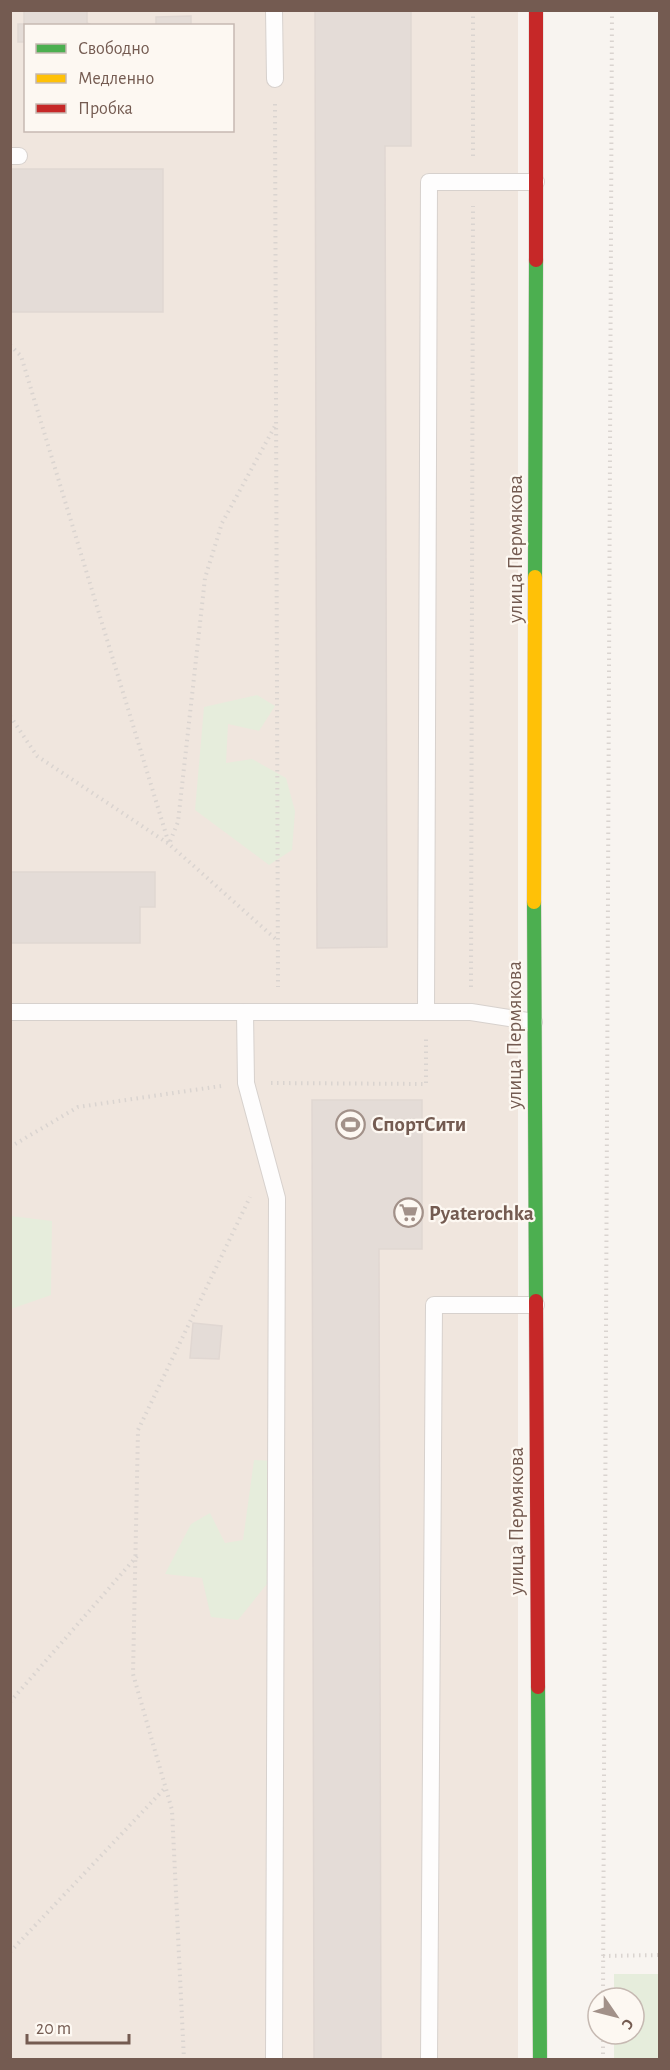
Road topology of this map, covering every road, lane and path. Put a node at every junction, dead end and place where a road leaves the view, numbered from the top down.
1 (274, 10) edge
2 (473, 10) edge
3 (536, 10) edge
4 (612, 10) edge
5 (275, 79) joint
6 (473, 182) junction
7 (536, 182) junction
8 (10, 345) edge
9 (276, 424) junction
10 (10, 716) edge
11 (170, 844) junction
12 (279, 941) junction
13 (10, 1012) edge
14 (245, 1012) junction
15 (278, 1012) junction
16 (426, 1012) junction
17 (471, 1012) junction
18 (534, 1023) junction
19 (268, 1159) junction
20 (536, 1305) junction
21 (138, 1555) junction
22 (10, 1702) edge
23 (165, 1787) junction
24 (10, 1952) edge
25 (660, 1955) edge
26 (603, 1956) junction
27 (603, 1986) edge
28 (184, 2060) edge
29 (274, 2060) edge
30 (429, 2060) edge
31 (540, 2060) edge

1 - 5 lane
2 - 6 path
3 - 7 street, улица Пермякова
4 - 26 path
5 - 9 path
6 - 7 lane
6 - 16 lane
6 - 17 path
7 - 18 street, улица Пермякова
8 - 11 path
9 - 11 path
9 - 12 path
10 - 11 path
11 - 12 path
12 - 15 path
13 - 14 lane
14 - 15 lane
14 - 19 lane
15 - 16 lane
16 - 17 lane
17 - 18 lane
18 - 20 street, улица Пермякова
19 - 21 path
19 - 29 lane
20 - 30 lane
20 - 31 street, улица Пермякова
21 - 22 path
21 - 23 path
23 - 24 path
23 - 28 path
25 - 26 path
26 - 27 path

